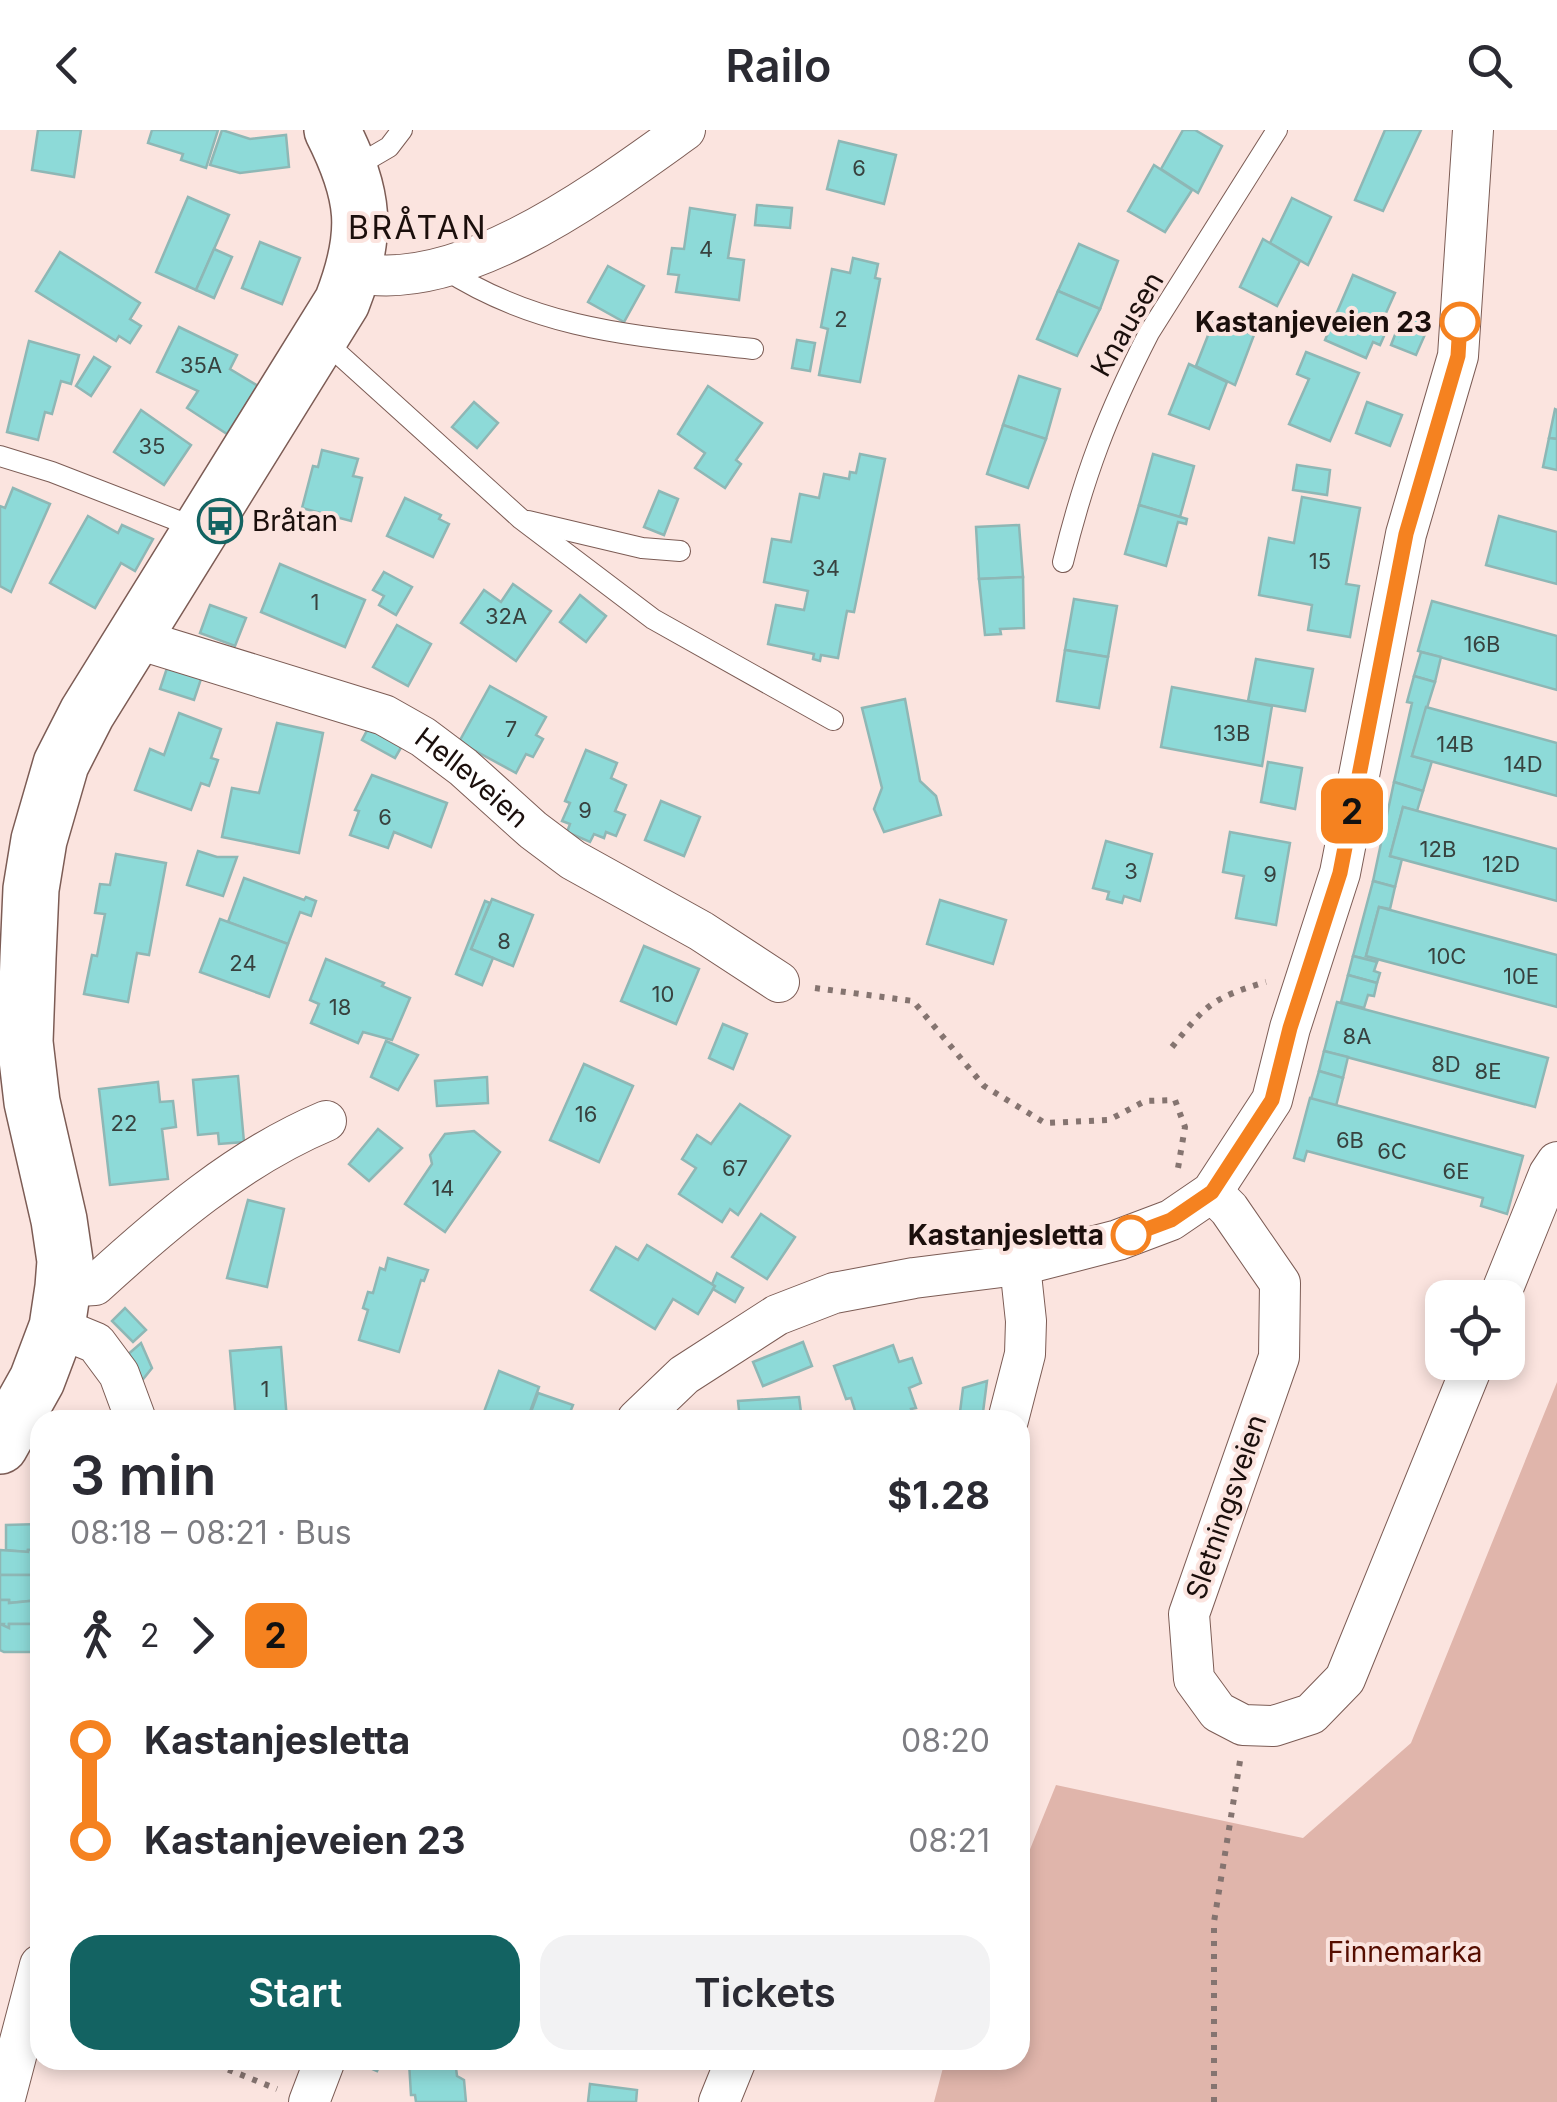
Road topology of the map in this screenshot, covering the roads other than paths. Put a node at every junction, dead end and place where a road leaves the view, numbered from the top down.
1 (402, 130) edge
2 (686, 130) edge
3 (1278, 130) edge
4 (1473, 130) edge
5 (342, 149) edge
6 (443, 268) junction
7 (354, 272) junction
8 (320, 337) junction
9 (754, 349) dead end
10 (0, 456) edge
11 (521, 519) junction
12 (200, 530) junction
13 (680, 552) dead end
14 (1063, 562) dead end
15 (134, 638) junction
16 (833, 720) dead end
17 (779, 982) road end
18 (326, 1121) dead end
19 (1557, 1162) edge
20 (1203, 1199) junction
21 (1020, 1264) junction
22 (1507, 1280) edge
23 (60, 1307) junction
24 (1467, 1380) edge
25 (132, 1410) edge
26 (647, 1410) edge
27 (1011, 1410) edge
28 (0, 1446) edge
29 (30, 2003) edge
30 (321, 2070) edge
31 (732, 2070) edge
32 (4, 2102) edge
33 (310, 2102) edge
34 (718, 2102) edge

1 - 5 lane
2 - 6 street
3 - 14 lane, Knausen
4 - 20 street
5 - 7 main road
6 - 7 street
6 - 9 lane
7 - 8 main road
8 - 11 lane
8 - 12 main road
10 - 12 lane
11 - 13 lane
11 - 16 lane
12 - 15 main road
15 - 17 street, Helleveien
15 - 23 main road
18 - 23 street
19 - 22 street
20 - 21 street
20 - 24 street, Sletningsveien
21 - 26 street
21 - 27 street
23 - 25 street
23 - 28 main road
29 - 32 street
30 - 33 street
31 - 34 street

